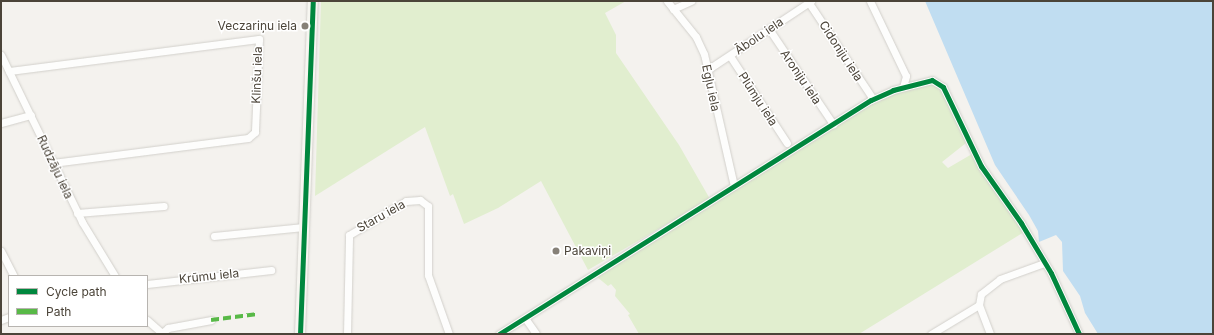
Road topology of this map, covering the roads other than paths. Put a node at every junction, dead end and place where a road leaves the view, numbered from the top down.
1 (313, 1) edge
2 (667, 1) edge
3 (691, 1) edge
4 (870, 1) edge
5 (810, 2) edge
6 (673, 9) junction
7 (769, 29) junction
8 (1, 55) edge
9 (730, 56) junction
10 (707, 70) junction
11 (9, 71) junction
12 (903, 87) junction
13 (872, 99) junction
14 (31, 115) junction
15 (1, 122) edge
16 (833, 124) junction
17 (787, 143) dead end
18 (53, 163) junction
19 (734, 186) junction
20 (164, 206) dead end
21 (77, 213) junction
22 (304, 227) junction
23 (214, 236) dead end
24 (1, 251) edge
25 (4, 262) edge
26 (1044, 263) junction
27 (272, 270) dead end
28 (13, 275) edge
29 (114, 275) edge
30 (148, 284) edge
31 (979, 305) junction
32 (525, 318) junction
33 (211, 320) dead end
34 (148, 321) edge
35 (162, 334) edge
36 (300, 334) edge
37 (347, 334) edge
38 (449, 334) edge
39 (499, 334) edge
40 (536, 334) edge
41 (931, 334) edge
42 (990, 334) edge
43 (1079, 334) edge

1 - 22 main road
2 - 6 street, Egļu iela
3 - 6 street
4 - 12 street
5 - 7 street, Ābolu iela
5 - 13 street, Cidoniju iela
6 - 10 street, Egļu iela
7 - 9 street, Ābolu iela
7 - 16 street, Aroniju iela
8 - 11 street, Rudzāju iela
9 - 10 street, Ābolu iela
9 - 17 street, Plūmju iela
10 - 19 street, Egļu iela
11 - 14 street, Rudzāju iela
11 - 18 street, Klinšu iela
12 - 13 street
12 - 26 street
13 - 16 street
14 - 15 street
14 - 18 street, Rudzāju iela
16 - 19 street
18 - 21 street, Rudzāju iela
19 - 32 street
20 - 21 street
21 - 29 street, Rudzāju iela
22 - 23 street
22 - 36 main road
24 - 25 street
25 - 28 street
26 - 31 street
26 - 43 street
27 - 30 street, Krūmu iela
31 - 41 street
31 - 42 street
32 - 39 street
32 - 40 street
33 - 35 street
34 - 35 street
37 - 38 street, Staru iela

